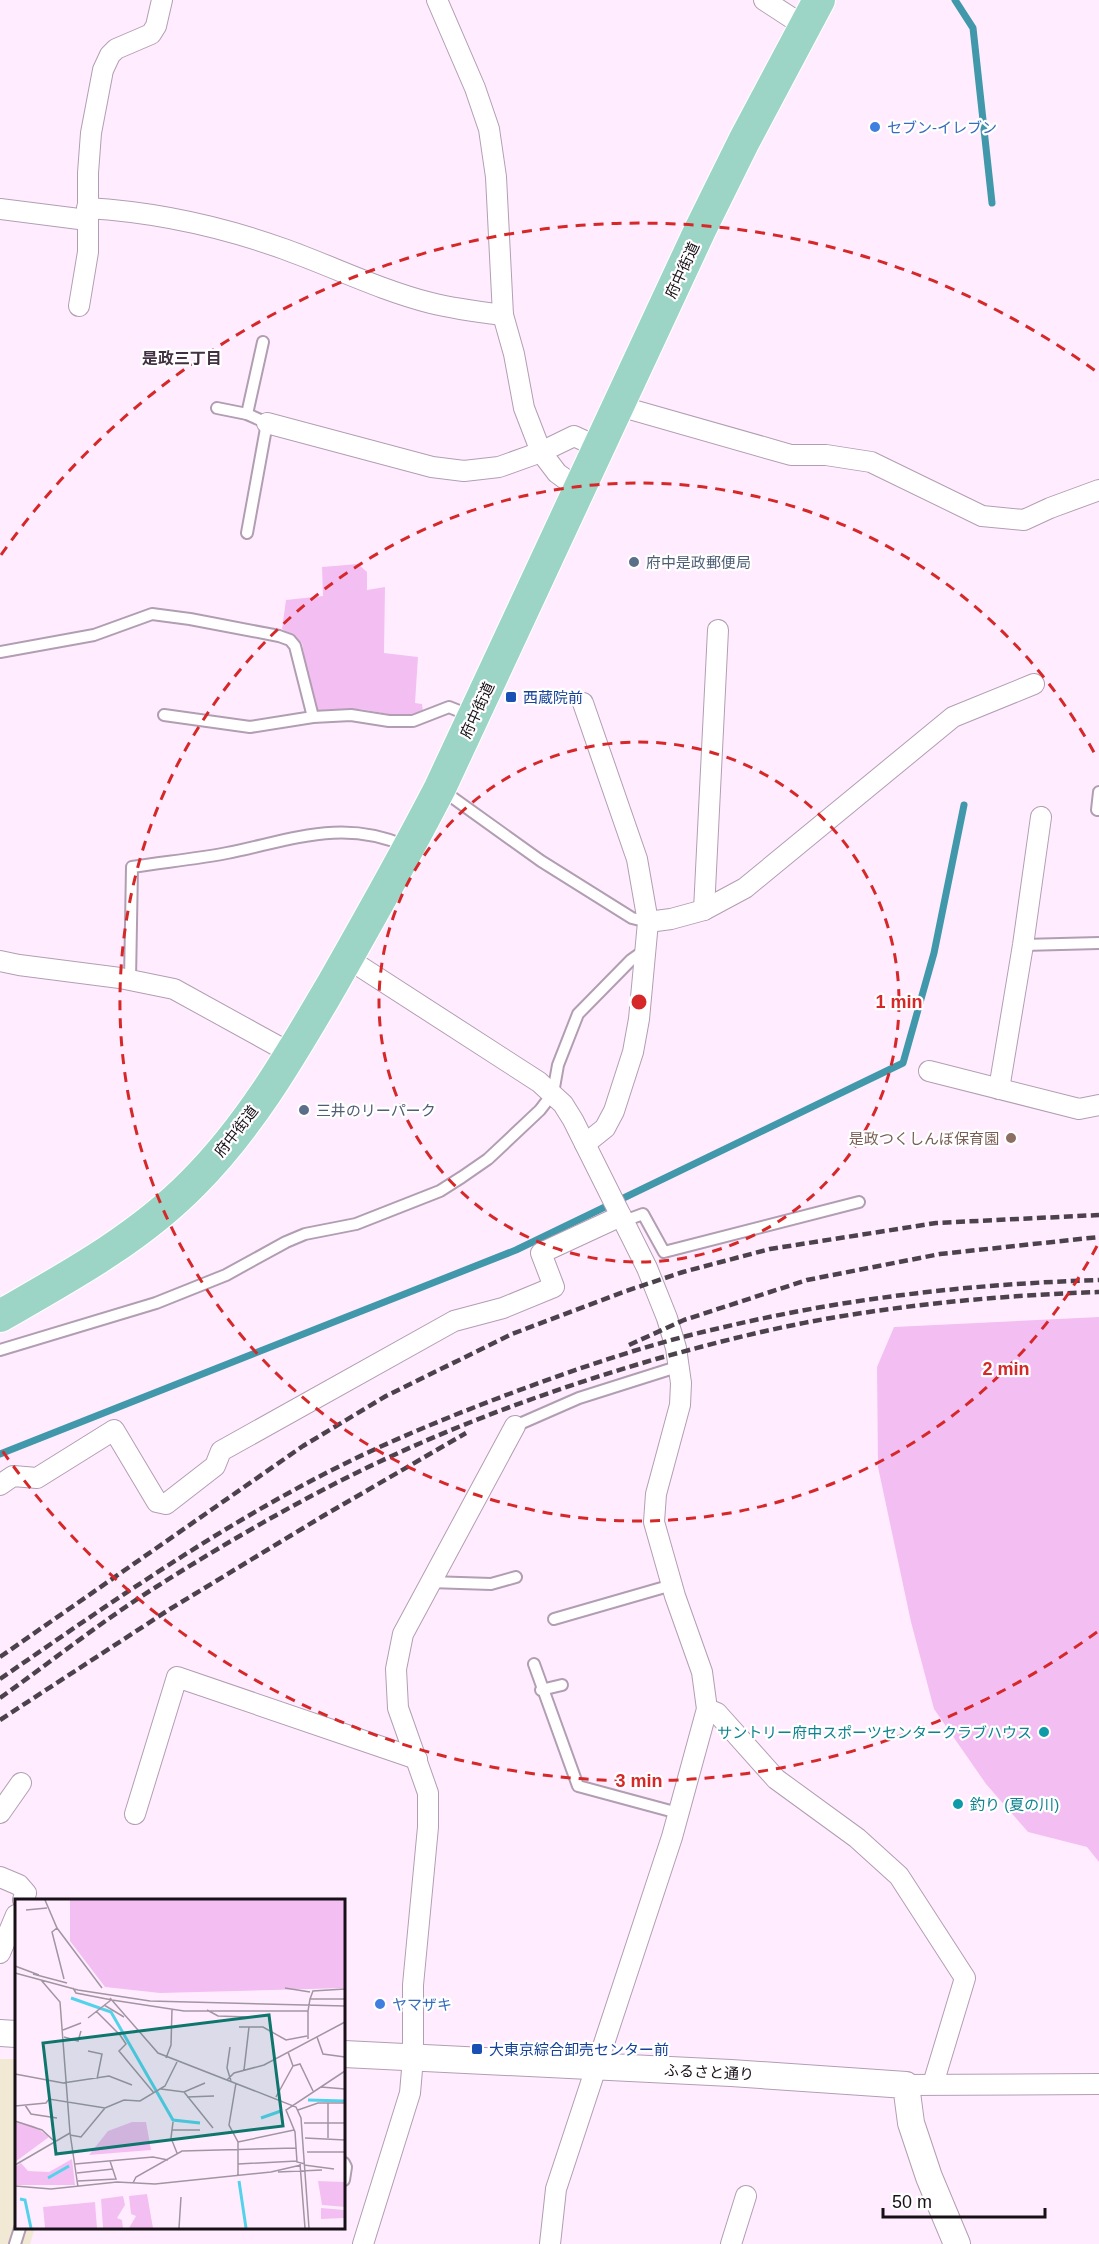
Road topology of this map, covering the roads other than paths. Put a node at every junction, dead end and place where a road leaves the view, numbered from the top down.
1 (162, 0) edge
2 (437, 0) edge
3 (764, 0) edge
4 (811, 13) edge
5 (0, 209) edge
6 (87, 214) junction
7 (79, 306) dead end
8 (503, 315) junction
9 (263, 342) dead end
10 (619, 406) junction
11 (217, 408) dead end
12 (247, 414) junction
13 (267, 423) junction
14 (600, 448) junction
15 (541, 452) junction
16 (580, 490) junction
17 (1099, 490) edge
18 (247, 533) dead end
19 (718, 630) dead end
20 (0, 652) edge
21 (1034, 684) dead end
22 (583, 703) dead end
23 (164, 715) dead end
24 (313, 717) junction
25 (474, 717) junction
26 (440, 788) junction
27 (1099, 792) edge
28 (1099, 810) edge
29 (1041, 817) dead end
30 (410, 848) junction
31 (704, 910) junction
32 (648, 922) junction
33 (1099, 943) edge
34 (1023, 945) junction
35 (645, 950) junction
36 (346, 958) junction
37 (0, 961) edge
38 (130, 980) junction
39 (292, 1054) junction
40 (929, 1071) dead end
41 (999, 1089) junction
42 (553, 1093) junction
43 (1099, 1105) edge
44 (585, 1144) junction
45 (859, 1202) dead end
46 (618, 1211) junction
47 (0, 1316) edge
48 (0, 1350) edge
49 (680, 1366) junction
50 (515, 1426) joint
51 (0, 1485) edge
52 (516, 1577) dead end
53 (429, 1582) junction
54 (672, 1585) junction
55 (554, 1619) dead end
56 (534, 1664) dead end
57 (562, 1685) dead end
58 (542, 1690) junction
59 (707, 1709) junction
60 (417, 1759) junction
61 (21, 1783) dead end
62 (0, 1813) edge
63 (678, 1813) junction
64 (135, 1814) dead end
65 (0, 1877) edge
66 (23, 1899) edge
67 (15, 1917) edge
68 (0, 1953) edge
69 (0, 2033) edge
70 (15, 2034) edge
71 (345, 2054) edge
72 (413, 2058) junction
73 (597, 2067) junction
74 (933, 2084) junction
75 (1099, 2084) edge
76 (906, 2085) junction
77 (746, 2196) dead end
78 (20, 2229) edge
79 (15, 2244) edge
80 (363, 2244) edge
81 (550, 2244) edge
82 (731, 2244) edge
83 (957, 2244) edge

1 - 6 street
2 - 8 street
3 - 4 street
4 - 10 main road, 府中街道
5 - 6 street
6 - 7 street
6 - 8 street
8 - 15 street
9 - 12 lane
10 - 14 main road, 府中街道
10 - 17 street
11 - 12 lane
12 - 13 lane
13 - 15 street
13 - 18 lane
14 - 15 street
14 - 16 main road, 府中街道
15 - 16 street
16 - 25 main road, 府中街道
19 - 31 street
20 - 24 lane
21 - 31 street
22 - 32 street
23 - 24 lane
24 - 25 lane
25 - 26 main road, 府中街道
26 - 30 main road, 府中街道
26 - 32 lane
27 - 28 lane
29 - 34 street
30 - 36 main road, 府中街道
30 - 38 lane
31 - 32 street
32 - 35 street
33 - 34 lane
34 - 41 street
35 - 42 lane
35 - 44 street
36 - 39 main road, 府中街道
36 - 42 street
37 - 38 street
38 - 39 street
39 - 47 main road, 府中街道
40 - 41 street
41 - 43 street
42 - 44 street
42 - 48 lane
44 - 46 street
45 - 46 lane
46 - 49 street
46 - 51 street
49 - 50 lane
49 - 54 street
50 - 53 street
52 - 53 lane
53 - 60 street
54 - 55 lane
54 - 59 street
56 - 58 lane
57 - 58 lane
58 - 63 lane
59 - 63 street
59 - 74 street
60 - 64 street
60 - 72 street
61 - 62 street
63 - 73 street
65 - 66 street
67 - 68 street
69 - 70 street
71 - 72 street, ふるさと通り
72 - 73 street, ふるさと通り
72 - 80 street
73 - 76 street, ふるさと通り
73 - 81 street
74 - 75 street
74 - 76 street
76 - 83 street
77 - 82 street
78 - 79 lane

